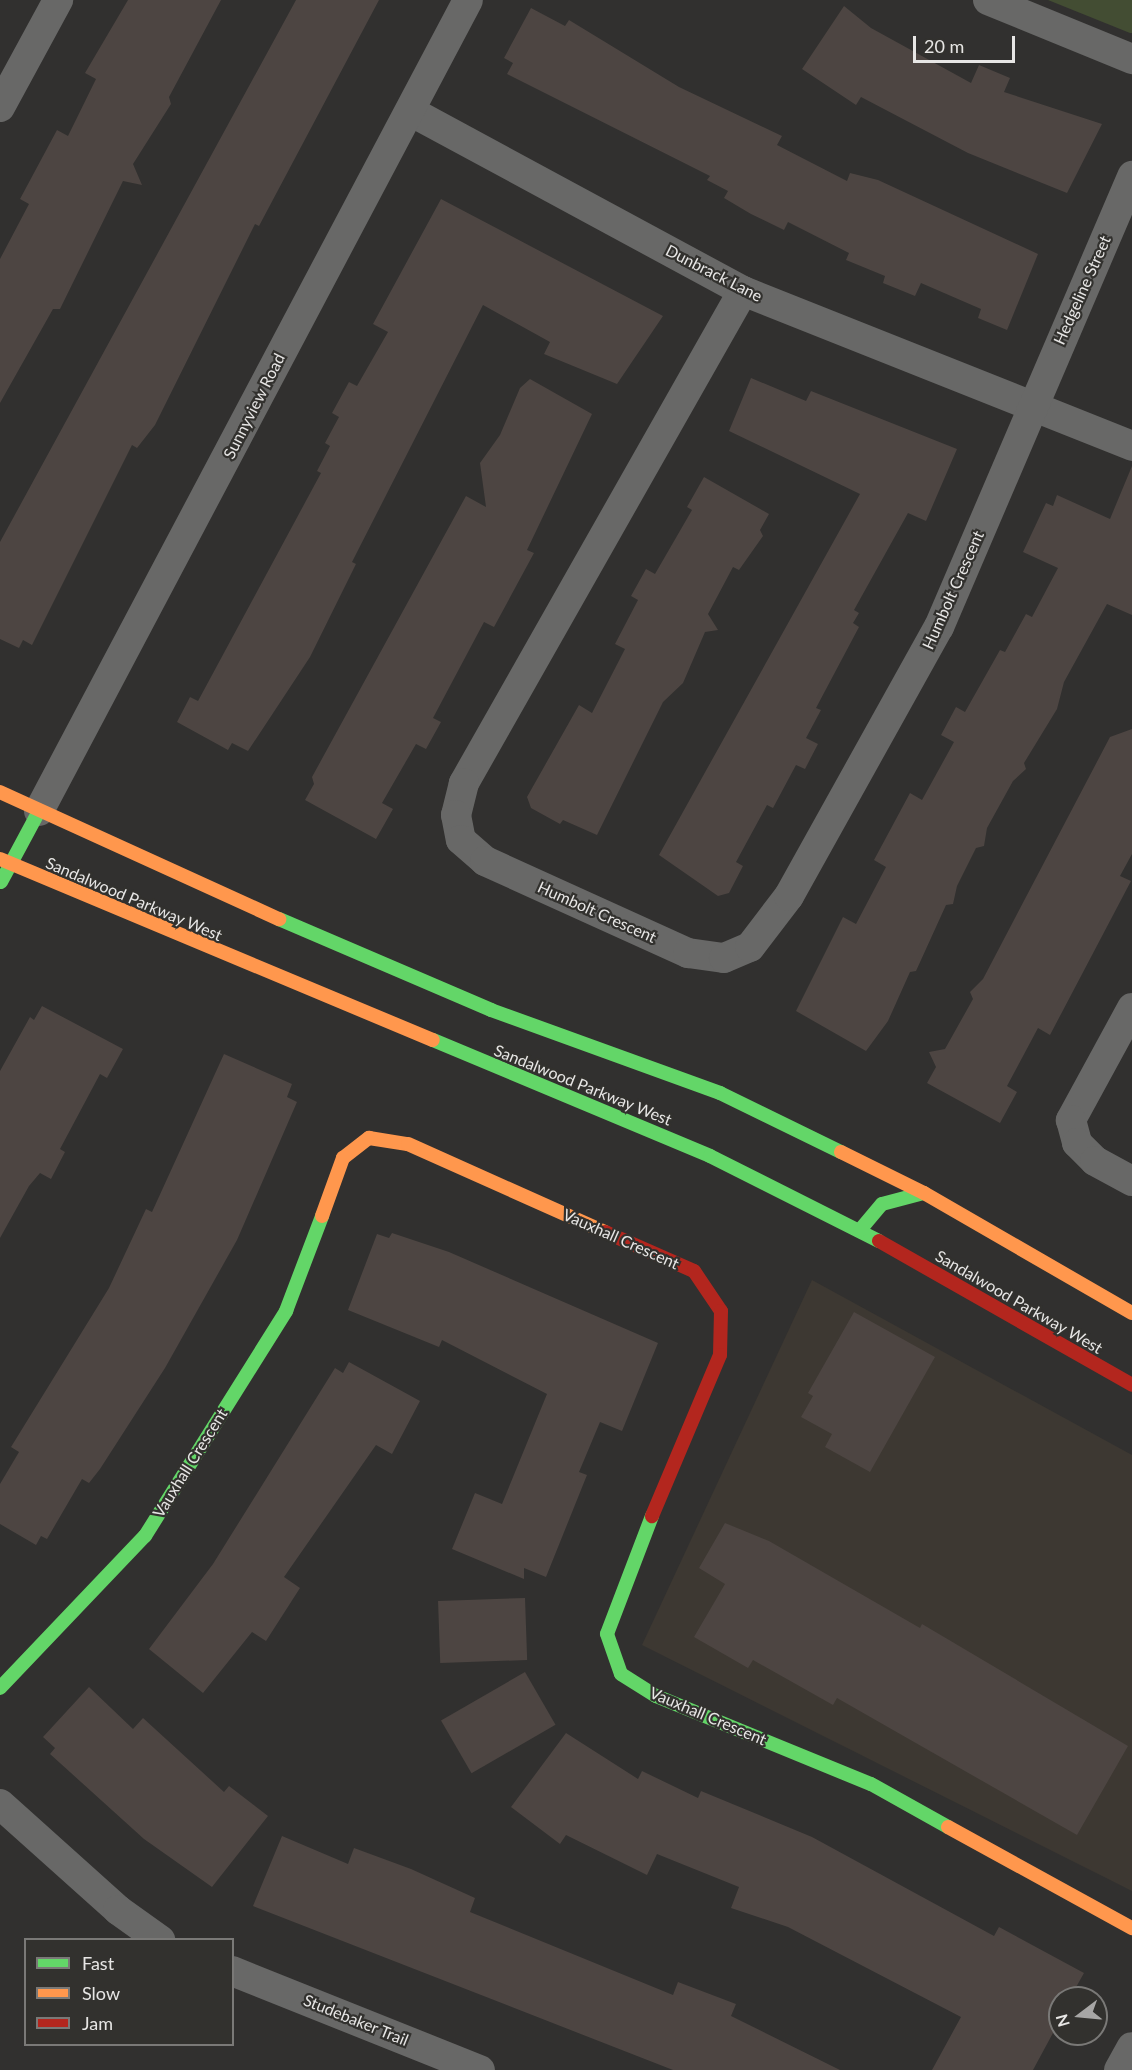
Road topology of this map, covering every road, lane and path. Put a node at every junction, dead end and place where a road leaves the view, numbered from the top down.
1 (58, 0) edge
2 (468, 0) edge
3 (988, 0) edge
4 (1132, 59) edge
5 (0, 107) edge
6 (410, 111) junction
7 (1132, 176) edge
8 (743, 291) junction
9 (1033, 403) junction
10 (1132, 446) edge
11 (0, 792) edge
12 (39, 811) junction
13 (5, 861) edge
14 (0, 884) edge
15 (1132, 1008) edge
16 (1132, 1181) edge
17 (924, 1193) junction
18 (860, 1230) junction
19 (1132, 1313) edge
20 (1132, 1385) edge
21 (0, 1688) edge
22 (0, 1804) edge
23 (1132, 1928) edge
24 (157, 1938) edge
25 (234, 1972) edge
26 (1132, 2047) edge
27 (480, 2070) edge
28 (1119, 2070) edge

1 - 5 street
2 - 6 street, Sunnyview Road
3 - 4 street
6 - 8 street, Dunbrack Lane
6 - 12 street, Sunnyview Road
7 - 9 street, Hedgeline Street
8 - 9 street, Dunbrack Lane
8 - 9 street, Humbolt Crescent
9 - 10 street, Dunbrack Lane
11 - 12 main road
12 - 13 main road
12 - 17 main road
13 - 14 main road
13 - 18 main road, Sandalwood Parkway West
15 - 16 street
17 - 18 main road
17 - 19 main road
18 - 20 main road, Sandalwood Parkway West
21 - 23 main road, Vauxhall Crescent
22 - 24 street
25 - 27 street, Studebaker Trail
26 - 28 street

